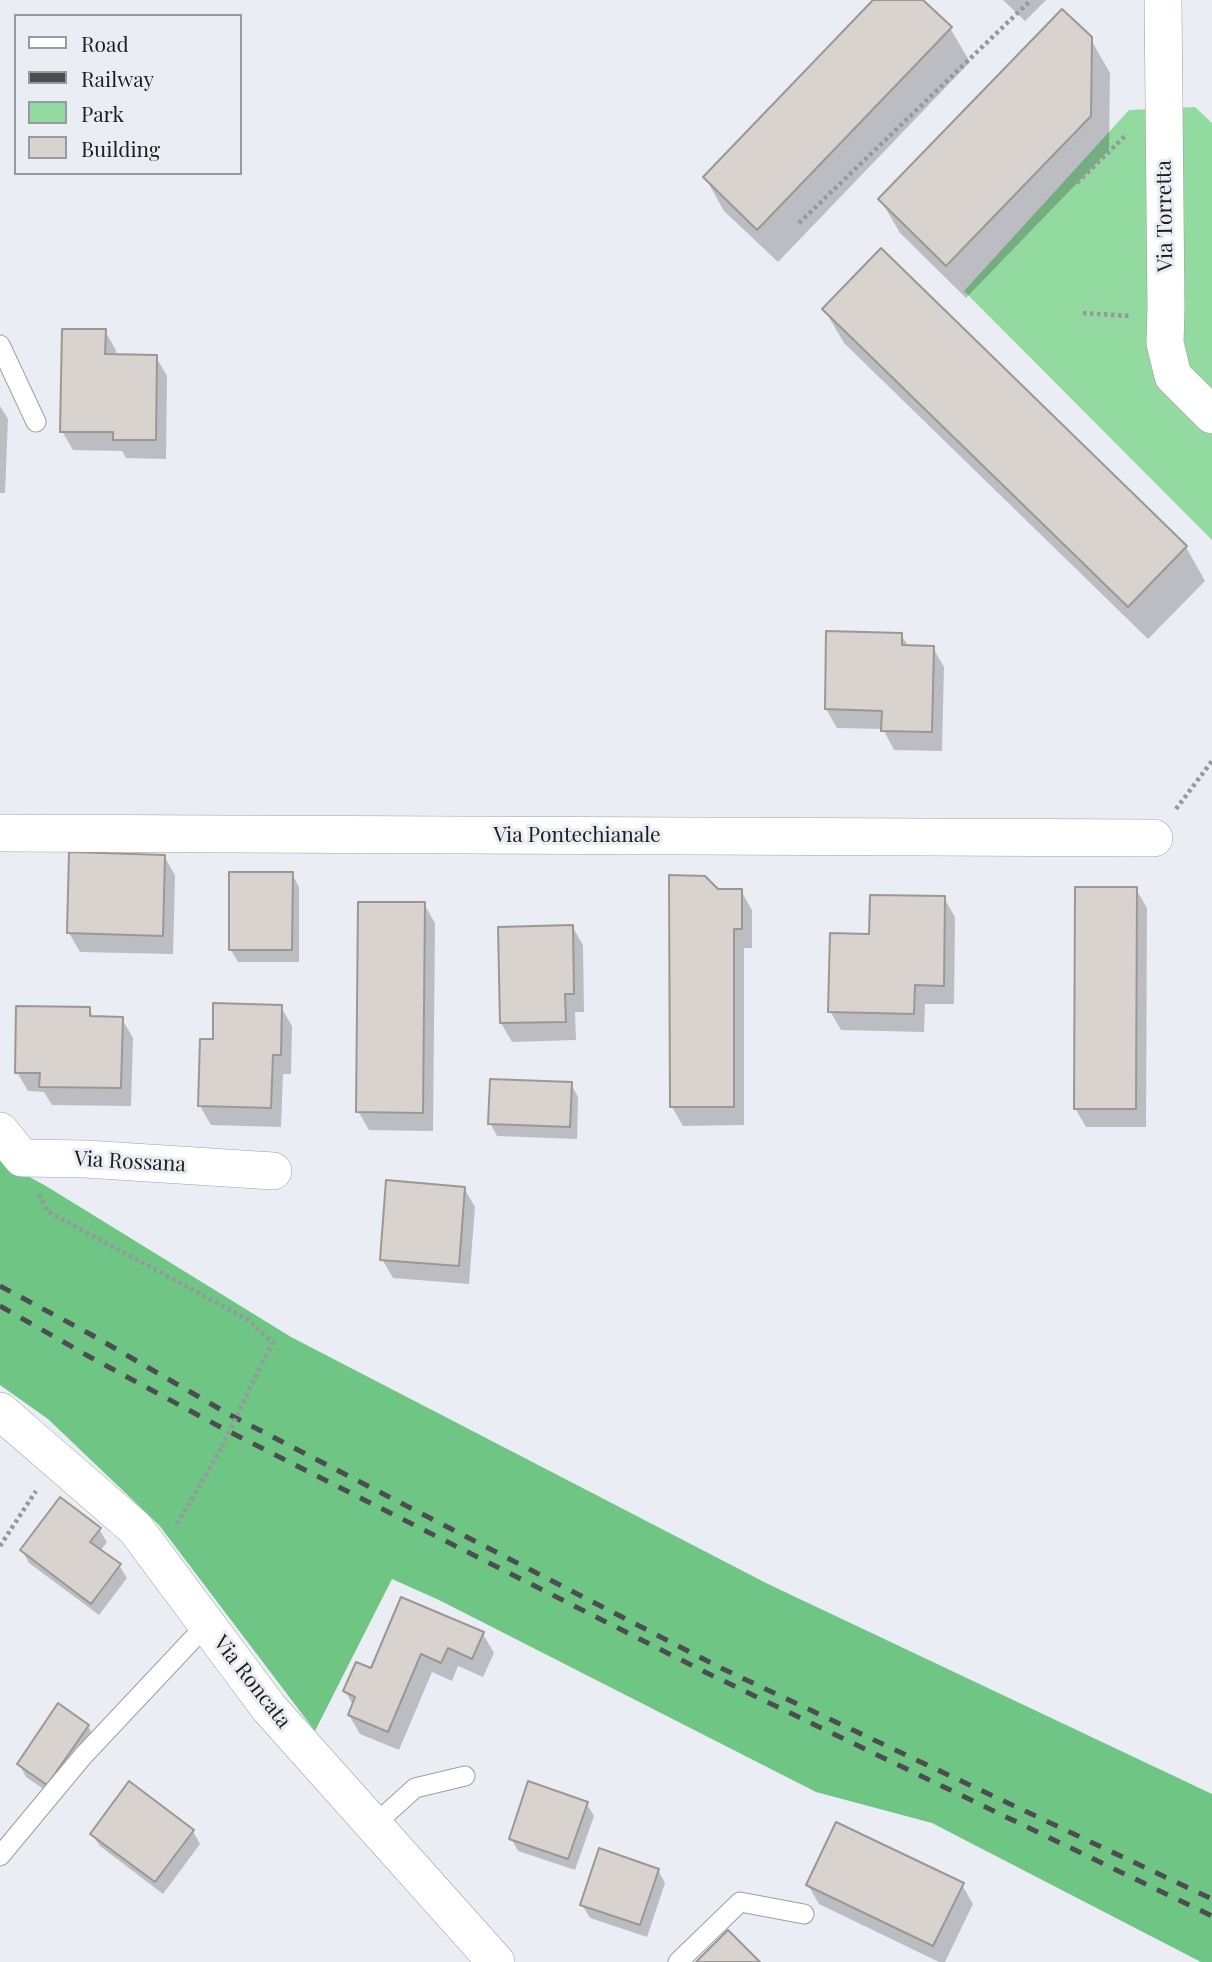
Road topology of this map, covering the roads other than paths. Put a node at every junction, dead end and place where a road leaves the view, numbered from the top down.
1 (1163, 0) edge
2 (0, 345) edge
3 (1212, 415) edge
4 (36, 422) dead end
5 (0, 833) edge
6 (1154, 838) road end
7 (11, 1145) edge
8 (274, 1171) dead end
9 (0, 1411) edge
10 (207, 1624) junction
11 (465, 1776) dead end
12 (374, 1825) junction
13 (0, 1856) edge
14 (804, 1914) dead end
15 (496, 1962) edge
16 (678, 1962) edge

1 - 3 street, Via Torretta
2 - 4 lane
5 - 6 street, Via Pontechianale
7 - 8 street, Via Rossana
9 - 10 street, Via Roncata
10 - 12 street, Via Roncata
10 - 13 lane
11 - 12 lane
12 - 15 street, Via Roncata
14 - 16 lane

